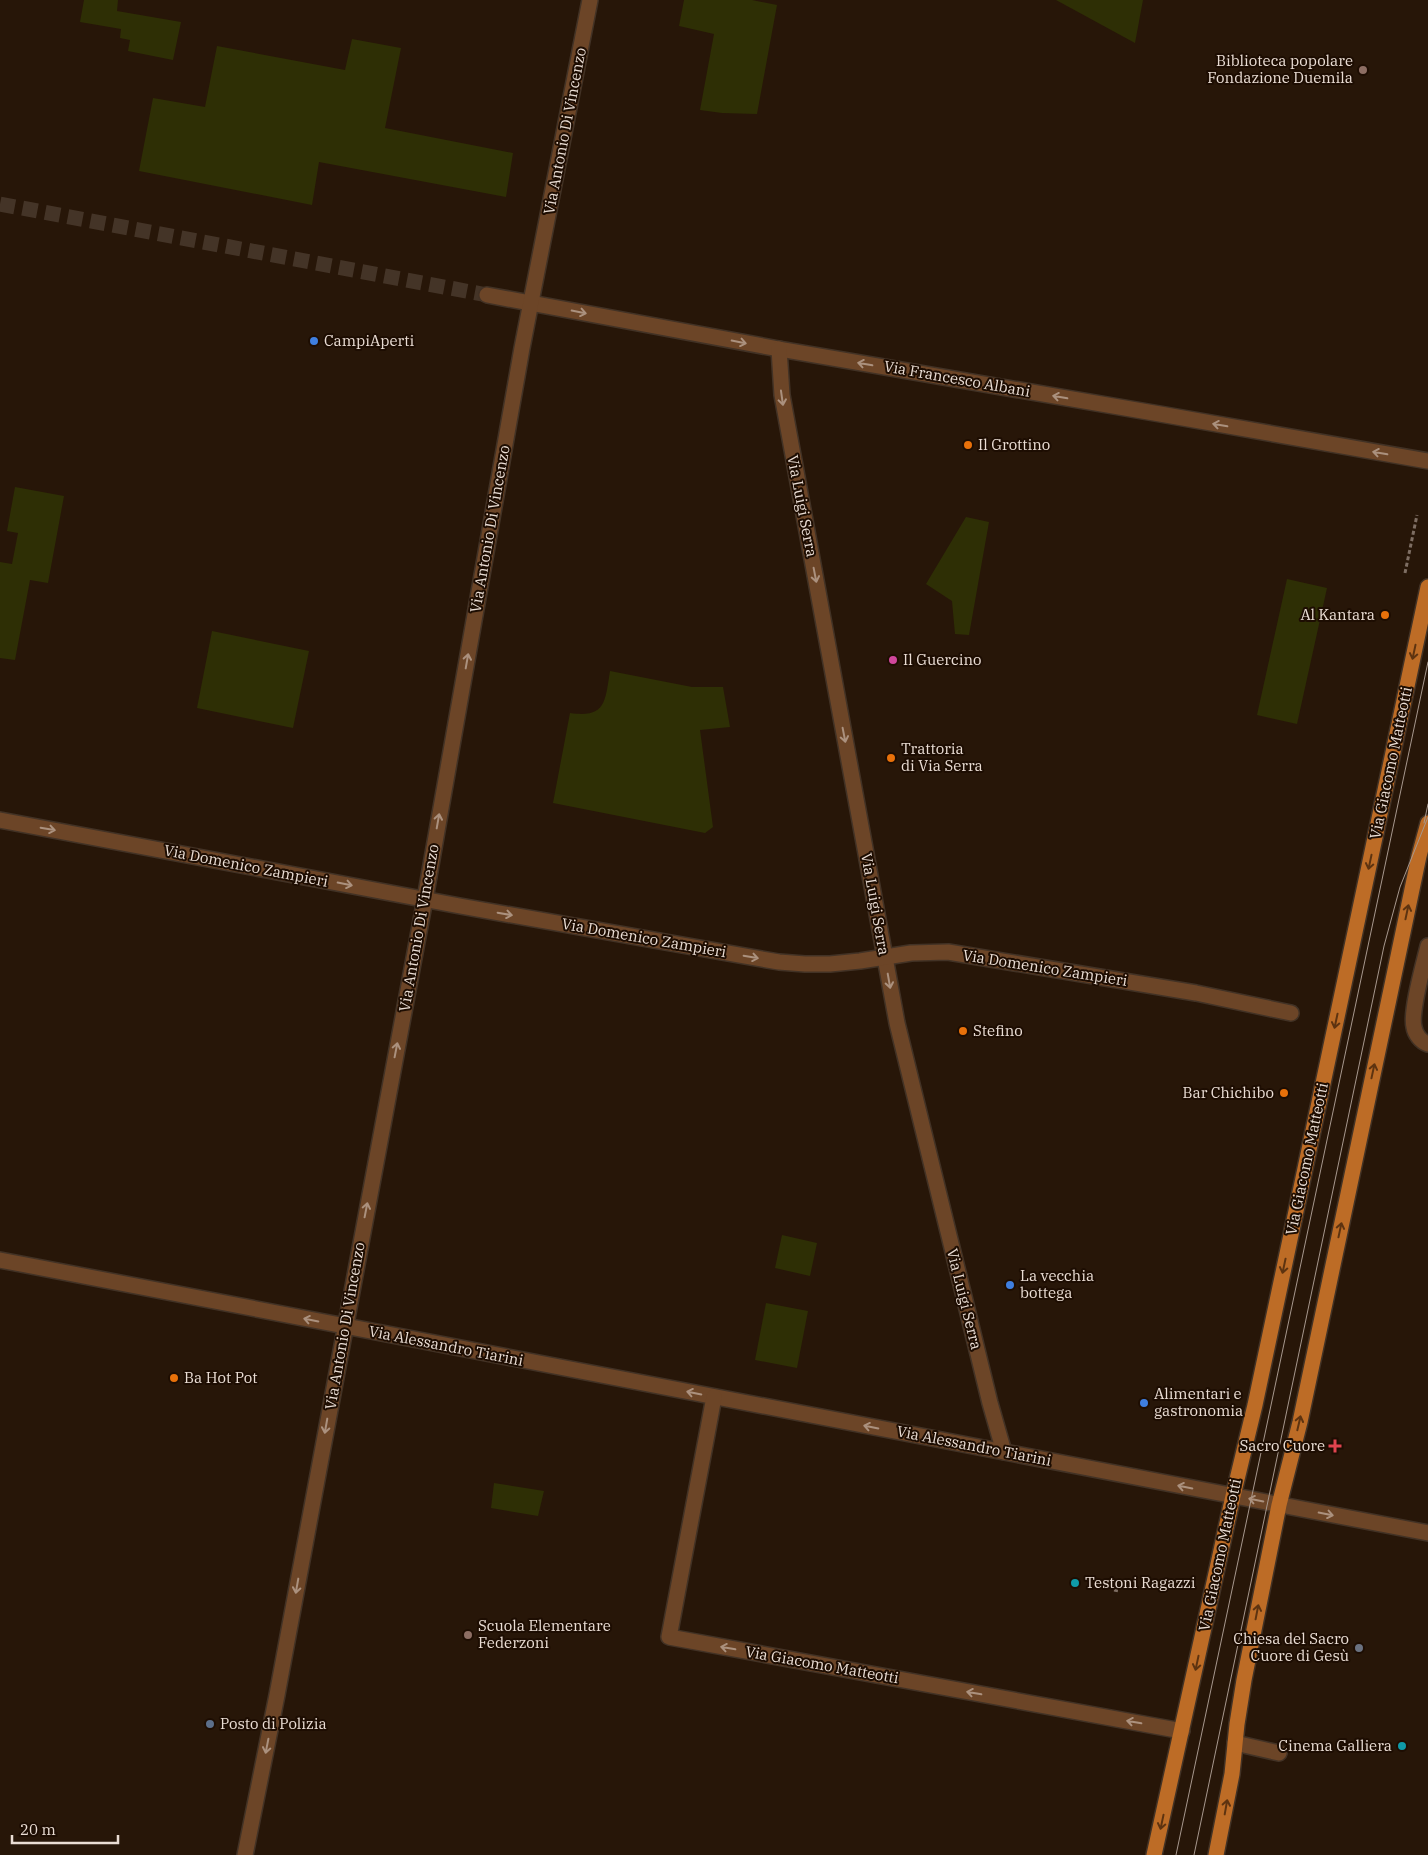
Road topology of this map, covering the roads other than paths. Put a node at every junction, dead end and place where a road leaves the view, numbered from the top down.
1 (590, 0) edge
2 (487, 295) tunnel mouth
3 (532, 302) junction
4 (779, 349) junction
5 (1428, 461) edge
6 (1428, 587) edge
7 (0, 820) edge
8 (1428, 823) edge
9 (425, 899) junction
10 (1428, 946) edge
11 (885, 957) junction
12 (1291, 1013) dead end
13 (1423, 1040) edge
14 (0, 1260) edge
15 (344, 1326) junction
16 (714, 1397) junction
17 (1004, 1452) junction
18 (1233, 1496) junction
19 (1278, 1505) junction
20 (1428, 1533) edge
21 (1182, 1731) junction
22 (1236, 1742) junction
23 (1278, 1752) dead end
24 (245, 1855) edge
25 (1154, 1855) edge
26 (1216, 1855) edge

1 - 3 street, Via Antonio Di Vincenzo
2 - 3 street, Via Francesco Albani
3 -> 4 street, Via Francesco Albani
9 -> 3 street, Via Antonio Di Vincenzo
5 -> 4 street, Via Francesco Albani
4 -> 11 street, Via Luigi Serra
6 -> 18 main road, Via Giacomo Matteotti
7 -> 9 street, Via Domenico Zampieri
19 -> 8 main road
9 -> 11 street, Via Domenico Zampieri
15 -> 9 street, Via Antonio Di Vincenzo
10 - 13 street
11 - 12 street, Via Domenico Zampieri
11 -> 17 street, Via Luigi Serra
15 -> 14 street, Via Alessandro Tiarini
16 -> 15 street, Via Alessandro Tiarini
15 -> 24 street, Via Antonio Di Vincenzo
17 -> 16 street, Via Alessandro Tiarini
21 -> 16 street, Via Giacomo Matteotti
18 -> 17 street, Via Alessandro Tiarini
19 -> 18 street, Via Alessandro Tiarini
18 -> 21 main road, Via Giacomo Matteotti
19 -> 20 street, Via Alessandro Tiarini
22 -> 19 main road
21 -> 25 main road, Via Giacomo Matteotti
22 - 23 street
26 -> 22 main road

